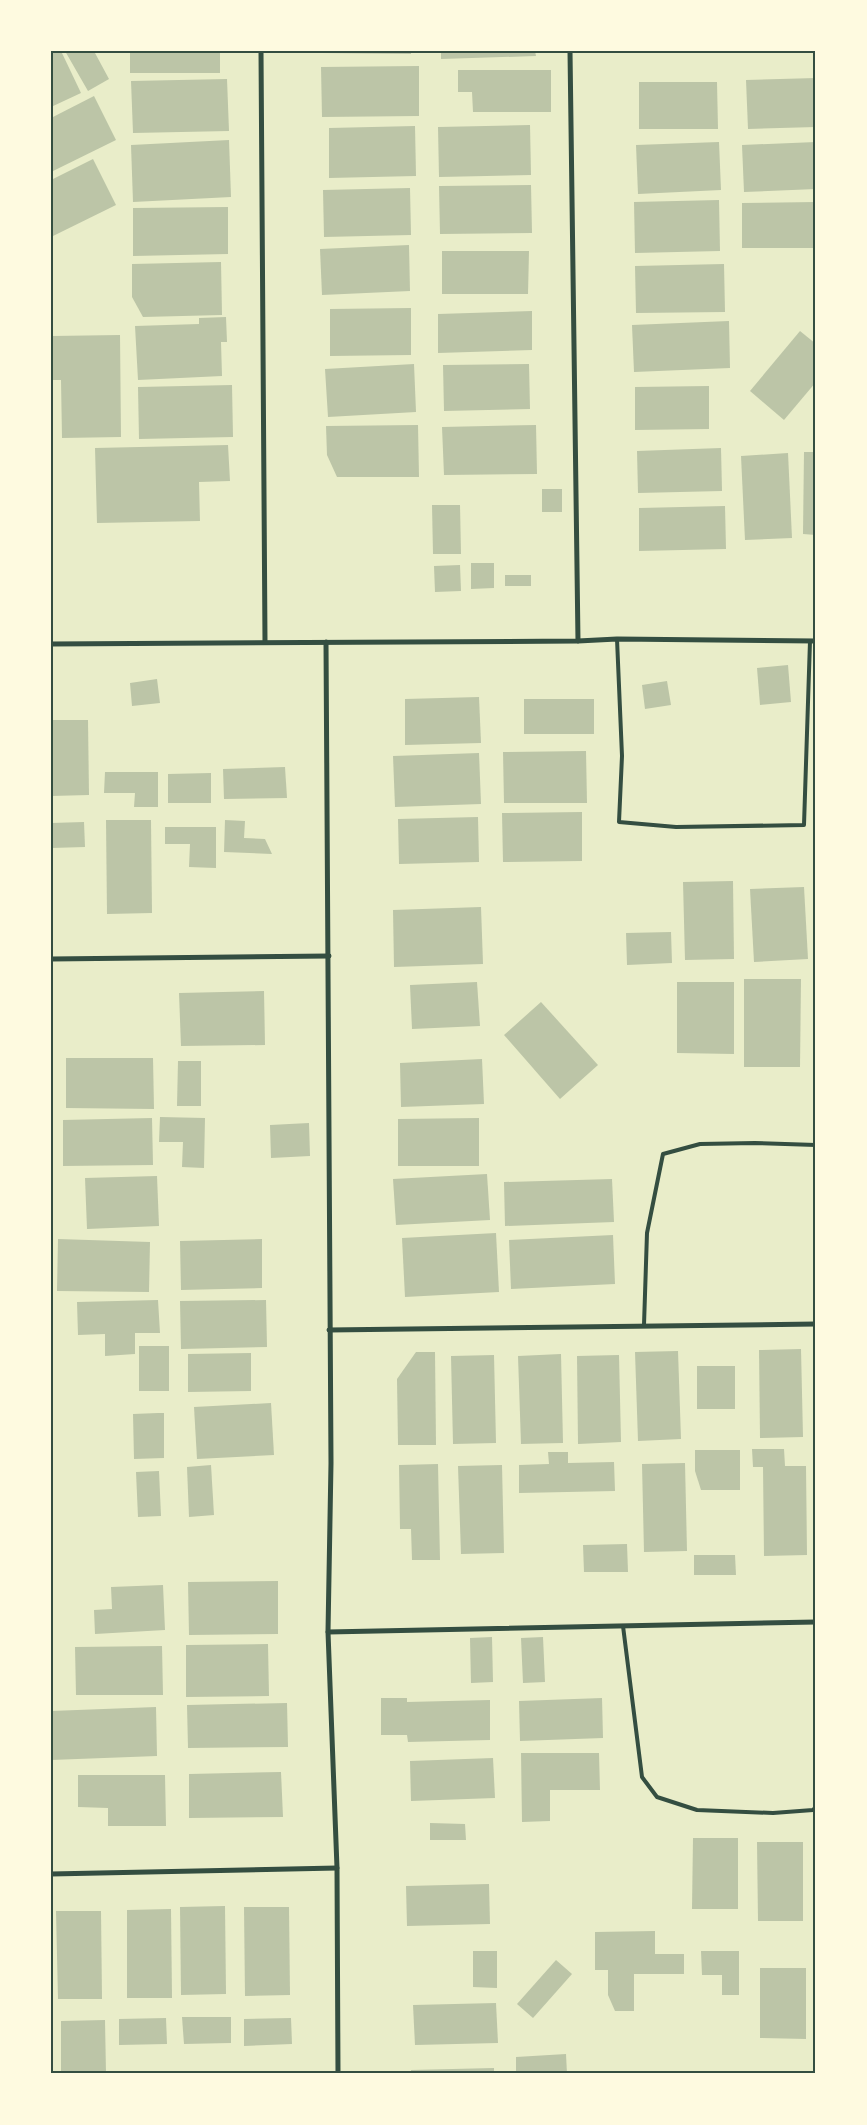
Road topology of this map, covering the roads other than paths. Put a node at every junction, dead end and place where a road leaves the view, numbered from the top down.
1 (261, 51) edge
2 (570, 51) edge
3 (617, 639) junction
4 (578, 641) junction
5 (813, 641) edge
6 (265, 642) junction
7 (326, 642) junction
8 (51, 644) edge
9 (329, 956) junction
10 (51, 959) edge
11 (816, 1145) edge
12 (816, 1324) edge
13 (644, 1325) junction
14 (329, 1330) junction
15 (816, 1622) edge
16 (623, 1626) junction
17 (328, 1632) junction
18 (816, 1806) edge
19 (337, 1868) junction
20 (51, 1874) edge
21 (338, 2074) edge

1 - 6 street
2 - 4 street
3 - 4 street
3 - 5 street
3 - 5 lane
4 - 7 street
6 - 7 street
6 - 8 street
7 - 9 street
9 - 10 street
9 - 14 street
11 - 13 lane
12 - 13 street
13 - 14 street
14 - 17 street
15 - 16 street
16 - 17 street
16 - 18 lane
17 - 19 street
19 - 20 street
19 - 21 street

